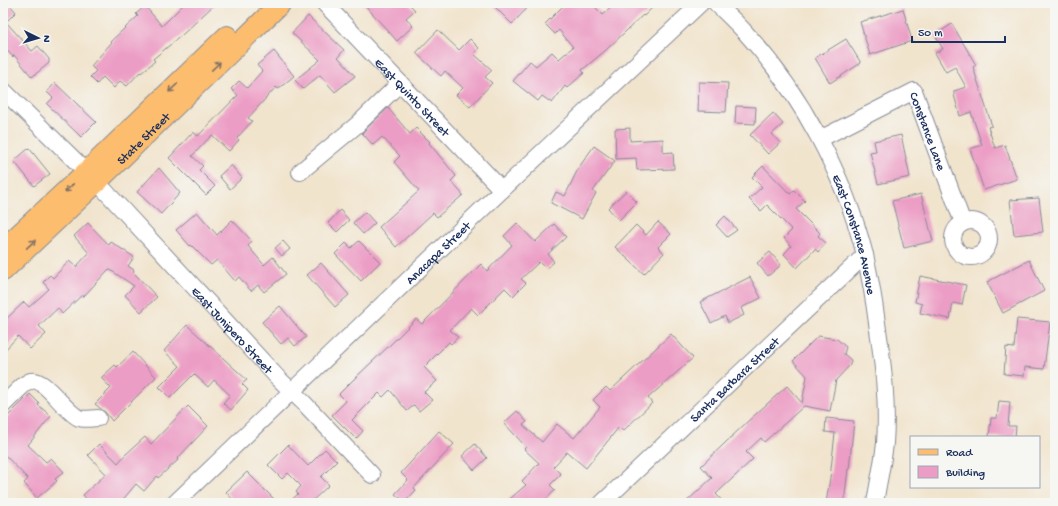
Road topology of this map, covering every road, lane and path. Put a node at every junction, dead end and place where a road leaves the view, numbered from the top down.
1 (262, 3) edge
2 (281, 3) edge
3 (324, 3) edge
4 (701, 3) edge
5 (716, 3) edge
6 (193, 79) junction
7 (400, 83) junction
8 (3, 90) edge
9 (820, 138) junction
10 (300, 172) dead end
11 (92, 177) junction
12 (502, 190) junction
13 (963, 223) dead end
14 (3, 249) edge
15 (864, 255) junction
16 (3, 271) edge
17 (292, 391) junction
18 (3, 405) edge
19 (98, 418) dead end
20 (372, 475) dead end
21 (175, 503) edge
22 (602, 503) edge
23 (875, 503) edge

1 - 6 main road, State Street
6 -> 2 main road, State Street
3 - 7 street, East Quinto Street
4 - 12 street, Anacapa Street
5 - 9 street, East Constance Avenue
6 - 11 main road, State Street
7 - 10 street
7 - 12 street, East Quinto Street
8 - 11 street, East Junipero Street
9 - 13 street, Constance Lane
9 - 15 street, East Constance Avenue
11 -> 14 main road, State Street
16 -> 11 main road, State Street
11 - 17 street, East Junipero Street
12 - 17 street, Anacapa Street
15 - 22 street, Santa Barbara Street
15 - 23 street, East Constance Avenue
17 - 20 street, East Junipero Street
17 - 21 street, Anacapa Street
18 - 19 street

